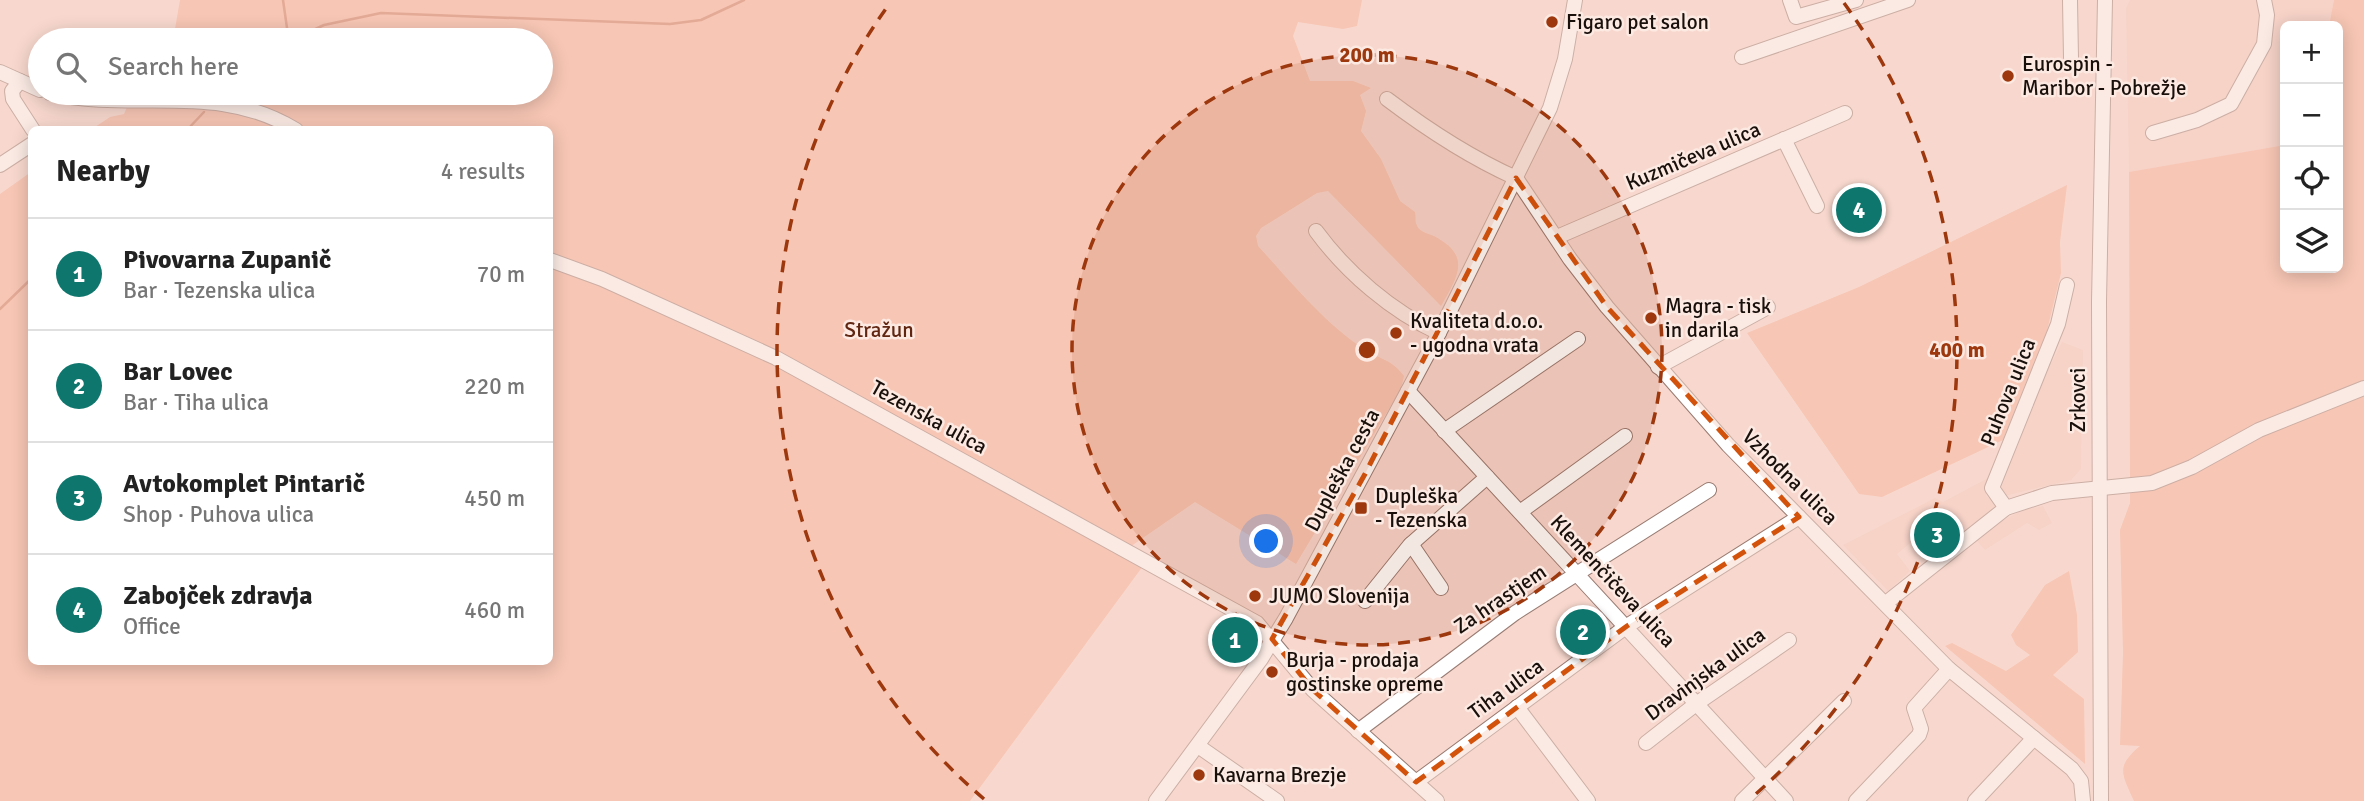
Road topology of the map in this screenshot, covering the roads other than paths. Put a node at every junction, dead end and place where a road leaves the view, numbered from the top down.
1 (1575, 0) edge
2 (1790, 0) edge
3 (1856, 0) edge
4 (1908, 0) edge
5 (2070, 0) edge
6 (2105, 0) edge
7 (2264, 0) edge
8 (1742, 57) dead end
9 (2071, 58) dead end
10 (0, 72) edge
11 (19, 81) junction
12 (28, 85) edge
13 (1387, 99) dead end
14 (230, 105) edge
15 (1845, 113) dead end
16 (30, 126) edge
17 (289, 126) edge
18 (2153, 133) dead end
19 (1784, 139) junction
20 (28, 147) edge
21 (0, 165) edge
22 (1516, 178) junction
23 (1817, 206) dead end
24 (1315, 231) dead end
25 (1557, 237) junction
26 (553, 261) edge
27 (2067, 285) dead end
28 (1768, 307) dead end
29 (1439, 333) junction
30 (1578, 339) dead end
31 (1658, 367) junction
32 (2364, 388) edge
33 (1408, 391) junction
34 (1444, 431) junction
35 (1625, 436) dead end
36 (1487, 477) junction
37 (2099, 489) junction
38 (1709, 490) dead end
39 (2006, 508) junction
40 (1520, 512) junction
41 (1799, 517) junction
42 (1411, 544) junction
43 (1577, 573) junction
44 (1441, 588) dead end
45 (1365, 601) dead end
46 (1886, 603) junction
47 (1627, 626) junction
48 (1272, 639) junction
49 (1789, 640) dead end
50 (1949, 669) junction
51 (1844, 701) dead end
52 (1696, 704) junction
53 (1517, 707) junction
54 (1358, 732) junction
55 (2034, 738) junction
56 (1646, 743) dead end
57 (1198, 746) junction
58 (1765, 778) junction
59 (1416, 782) junction
60 (1156, 801) edge
61 (1277, 801) edge
62 (1437, 801) edge
63 (1588, 801) edge
64 (1742, 801) edge
65 (1786, 801) edge
66 (1856, 801) edge
67 (1975, 801) edge
68 (2083, 801) edge
69 (2101, 801) edge

1 - 22 street, Dupleška cesta
2 - 3 street
4 - 8 street
5 - 9 street
6 - 37 street, Zrkovci
7 - 18 street
10 - 11 street
11 - 12 street
11 - 16 street
13 - 22 street
14 - 17 street
15 - 19 street, Kuzmičeva ulica
19 - 23 street
19 - 25 street, Kuzmičeva ulica
20 - 21 street
22 - 25 street, Vzhodna ulica
22 - 29 street, Dupleška cesta
24 - 29 street
25 - 31 street, Vzhodna ulica
26 - 48 street, Tezenska ulica
27 - 39 street, Puhova ulica
28 - 31 street
29 - 33 street, Dupleška cesta
30 - 34 street
31 - 41 street, Vzhodna ulica
32 - 37 street
33 - 34 street, Klemenčičeva ulica
33 - 48 street, Dupleška cesta
34 - 36 street, Klemenčičeva ulica
35 - 40 street
36 - 40 street, Klemenčičeva ulica
36 - 42 street
37 - 39 street
37 - 69 street, Zrkovci
38 - 43 street, Za hrastjem
39 - 46 street
40 - 43 street, Klemenčičeva ulica
41 - 46 street, Vzhodna ulica
41 - 47 street, Tiha ulica
42 - 44 street
42 - 45 street
43 - 47 street, Klemenčičeva ulica
43 - 54 street, Za hrastjem
46 - 50 street, Vzhodna ulica
47 - 52 street, Klemenčičeva ulica
47 - 53 street, Tiha ulica
48 - 54 street, Tezenska ulica
48 - 57 street, Dupleška cesta
49 - 52 street, Dravinjska ulica
50 - 55 street, Vzhodna ulica
50 - 66 street
51 - 58 street
52 - 56 street, Dravinjska ulica
52 - 58 street, Klemenčičeva ulica
53 - 59 street, Tiha ulica
53 - 63 street
54 - 59 street, Tezenska ulica
55 - 67 street
55 - 68 street, Vzhodna ulica
57 - 60 street, Dupleška cesta
57 - 61 street
58 - 64 street
58 - 65 street, Klemenčičeva ulica
59 - 62 street, Tezenska ulica

